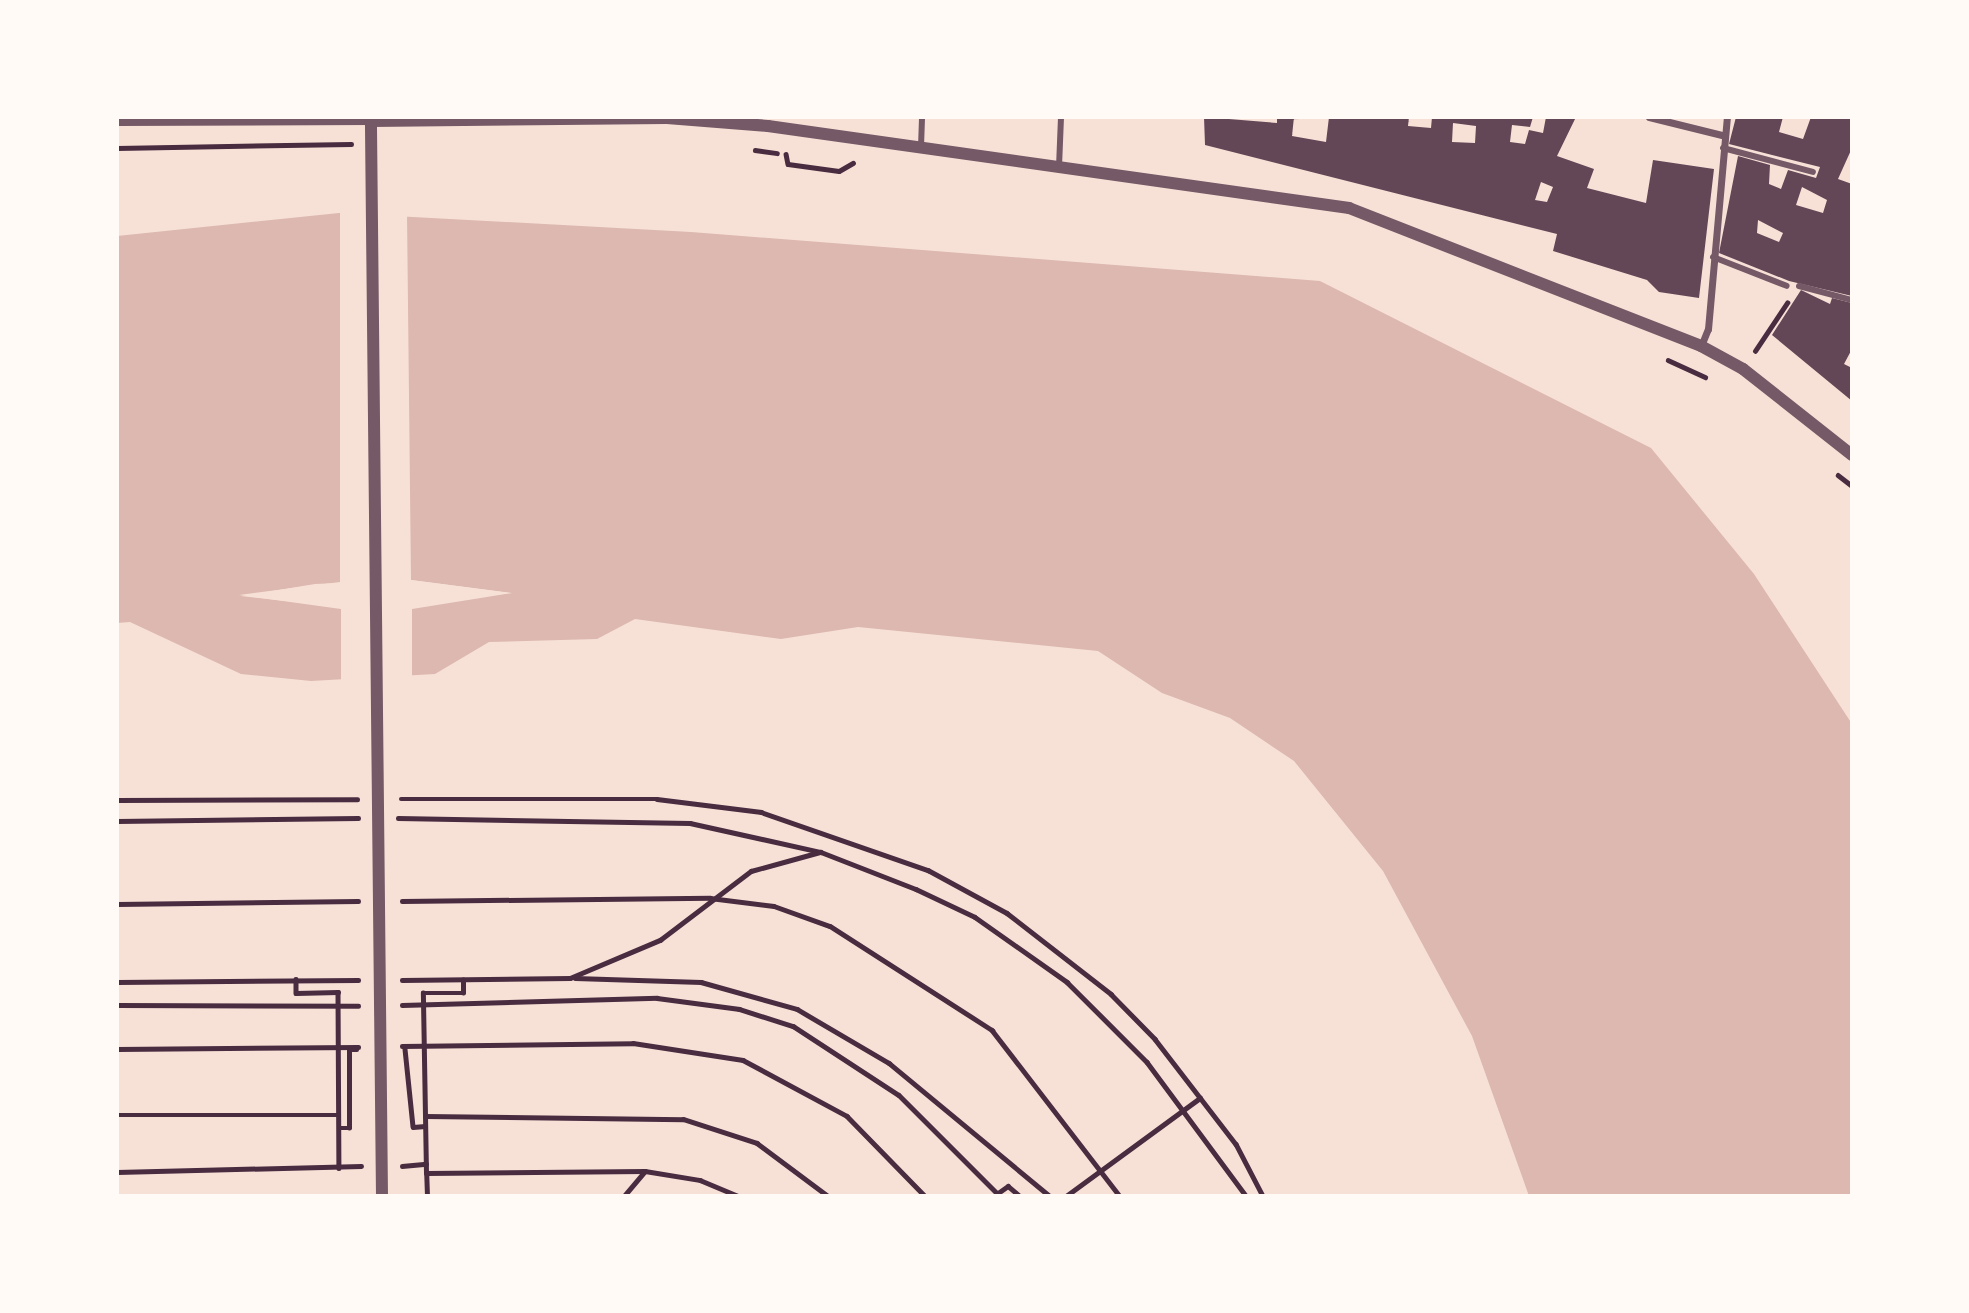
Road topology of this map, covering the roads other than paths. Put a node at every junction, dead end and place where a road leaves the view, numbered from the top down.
1 (922, 117) edge
2 (1061, 117) edge
3 (1650, 117) edge
4 (1727, 117) edge
5 (458, 118) edge
6 (369, 119) edge
7 (117, 122) edge
8 (1722, 135) junction
9 (1723, 148) junction
10 (920, 151) junction
11 (1059, 167) junction
12 (1813, 172) dead end
13 (1713, 257) junction
14 (1787, 286) dead end
15 (1799, 286) road end
16 (1852, 300) edge
17 (1700, 346) junction
18 (1852, 454) edge
19 (382, 1196) edge

1 - 10 street
2 - 11 street
3 - 8 street
4 - 8 street
5 - 6 street
5 - 10 street
6 - 7 street
6 - 19 street
8 - 9 street
9 - 12 street
9 - 13 street
10 - 11 street
11 - 17 street
13 - 14 street
13 - 17 street
15 - 16 street
17 - 18 street

